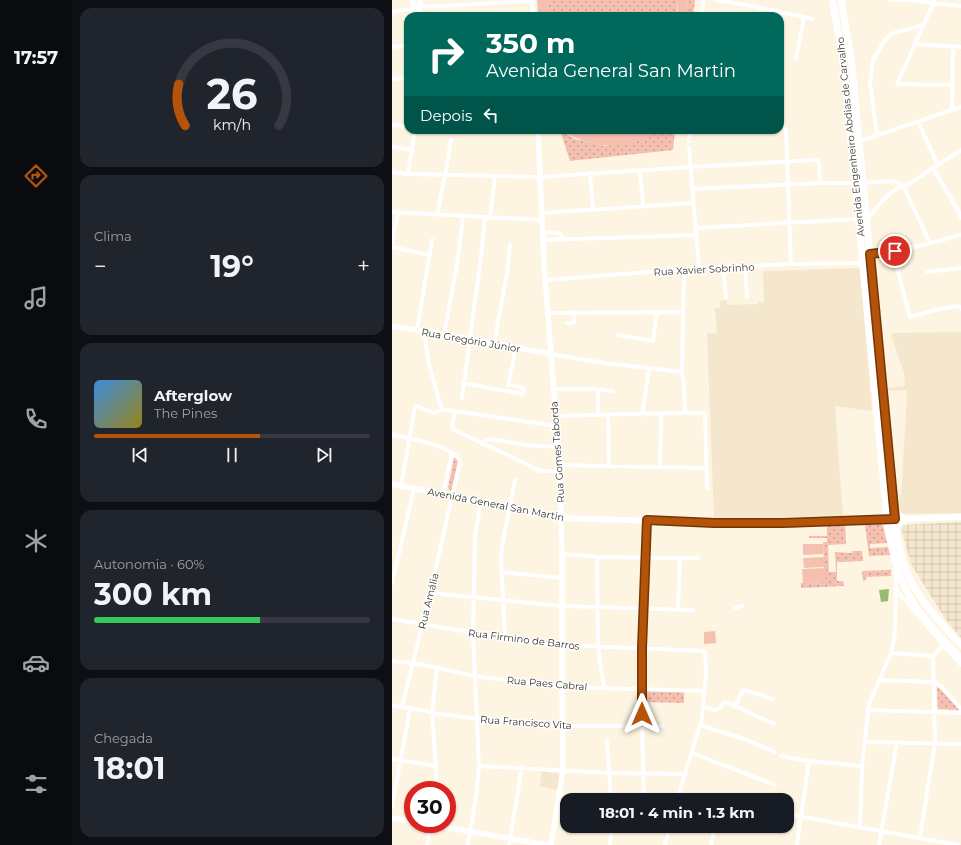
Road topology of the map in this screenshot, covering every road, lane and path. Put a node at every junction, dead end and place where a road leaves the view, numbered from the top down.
1 (413, 0) edge
2 (420, 0) edge
3 (532, 0) edge
4 (703, 0) edge
5 (716, 0) edge
6 (832, 0) edge
7 (841, 0) edge
8 (890, 0) edge
9 (934, 2) edge
10 (961, 6) edge
11 (416, 8) junction
12 (392, 12) edge
13 (414, 12) edge
14 (418, 12) edge
15 (533, 12) edge
16 (702, 12) edge
17 (780, 12) edge
18 (784, 13) edge
19 (804, 17) junction
20 (812, 19) dead end
21 (924, 25) junction
22 (915, 44) junction
23 (404, 46) edge
24 (392, 47) edge
25 (953, 47) junction
26 (961, 47) edge
27 (796, 58) dead end
28 (404, 78) edge
29 (392, 79) edge
30 (952, 85) junction
31 (961, 107) edge
32 (952, 110) junction
33 (918, 122) junction
34 (392, 125) edge
35 (404, 126) edge
36 (784, 126) edge
37 (415, 134) edge
38 (538, 134) edge
39 (690, 134) edge
40 (877, 135) junction
41 (451, 140) dead end
42 (689, 141) dead end
43 (860, 141) junction
44 (392, 147) edge
45 (690, 148) dead end
46 (413, 150) junction
47 (961, 150) edge
48 (787, 161) junction
49 (938, 165) junction
50 (691, 166) junction
51 (933, 168) junction
52 (640, 170) junction
53 (392, 172) edge
54 (590, 173) junction
55 (408, 174) junction
56 (445, 175) junction
57 (495, 176) junction
58 (540, 177) junction
59 (820, 183) junction
60 (859, 183) junction
61 (787, 185) junction
62 (901, 186) junction
63 (692, 189) junction
64 (693, 203) junction
65 (643, 205) junction
66 (593, 209) junction
67 (392, 212) edge
68 (398, 213) junction
69 (542, 213) junction
70 (437, 215) junction
71 (463, 216) junction
72 (485, 217) junction
73 (490, 217) junction
74 (961, 218) edge
75 (859, 219) junction
76 (542, 220) junction
77 (867, 220) junction
78 (789, 223) junction
79 (696, 228) junction
80 (543, 232) junction
81 (696, 235) junction
82 (961, 235) edge
83 (563, 239) junction
84 (432, 240) dead end
85 (543, 240) junction
86 (392, 242) edge
87 (930, 243) junction
88 (510, 245) dead end
89 (392, 247) edge
90 (895, 251) junction
91 (870, 254) junction
92 (430, 255) junction
93 (863, 263) junction
94 (791, 264) junction
95 (745, 266) junction
96 (723, 267) junction
97 (699, 268) junction
98 (961, 268) edge
99 (684, 269) junction
100 (927, 272) dead end
101 (546, 280) junction
102 (747, 297) dead end
103 (726, 298) dead end
104 (961, 309) edge
105 (575, 312) junction
106 (657, 312) junction
107 (683, 312) junction
108 (548, 313) junction
109 (567, 323) dead end
110 (392, 326) edge
111 (417, 330) junction
112 (424, 332) junction
113 (618, 334) dead end
114 (444, 335) junction
115 (470, 339) junction
116 (494, 343) junction
117 (516, 347) junction
118 (550, 354) junction
119 (649, 368) junction
120 (682, 372) junction
121 (464, 383) junction
122 (508, 384) junction
123 (553, 389) junction
124 (598, 389) junction
125 (507, 390) junction
126 (613, 391) dead end
127 (462, 398) dead end
128 (442, 410) junction
129 (455, 412) junction
130 (685, 413) junction
131 (661, 414) junction
132 (598, 415) junction
133 (608, 415) junction
134 (642, 415) junction
135 (555, 416) junction
136 (556, 426) junction
137 (392, 435) edge
138 (410, 438) junction
139 (880, 443) junction
140 (482, 444) junction
141 (557, 446) junction
142 (452, 453) junction
143 (888, 455) junction
144 (609, 466) junction
145 (559, 468) junction
146 (660, 468) junction
147 (706, 468) junction
148 (515, 480) dead end
149 (392, 484) edge
150 (401, 486) junction
151 (707, 488) dead end
152 (414, 489) junction
153 (443, 494) junction
154 (453, 496) junction
155 (481, 501) junction
156 (509, 507) junction
157 (890, 509) junction
158 (562, 518) junction
159 (961, 518) edge
160 (647, 520) junction
161 (892, 522) junction
162 (891, 548) junction
163 (562, 554) junction
164 (597, 557) junction
165 (646, 557) junction
166 (680, 558) junction
167 (698, 558) dead end
168 (502, 572) junction
169 (900, 572) junction
170 (562, 578) junction
171 (392, 583) edge
172 (896, 590) junction
173 (430, 593) junction
174 (473, 596) junction
175 (504, 600) junction
176 (905, 601) junction
177 (895, 604) junction
178 (562, 606) junction
179 (742, 606) dead end
180 (598, 607) junction
181 (643, 608) junction
182 (735, 608) dead end
183 (678, 609) junction
184 (693, 610) dead end
185 (392, 619) edge
186 (422, 625) junction
187 (473, 633) junction
188 (505, 638) junction
189 (562, 645) junction
190 (961, 645) edge
191 (943, 646) junction
192 (598, 647) junction
193 (642, 648) junction
194 (891, 653) junction
195 (933, 656) junction
196 (961, 659) edge
197 (392, 661) edge
198 (412, 664) junction
199 (961, 665) edge
200 (437, 668) junction
201 (474, 676) junction
202 (880, 680) junction
203 (934, 682) junction
204 (562, 687) junction
205 (604, 687) junction
206 (642, 688) junction
207 (704, 691) junction
208 (773, 699) dead end
209 (392, 705) edge
210 (703, 706) junction
211 (735, 706) junction
212 (402, 707) junction
213 (410, 708) junction
214 (961, 709) edge
215 (868, 710) junction
216 (935, 712) junction
217 (432, 713) junction
218 (961, 713) edge
219 (478, 719) junction
220 (774, 724) dead end
221 (642, 725) junction
222 (700, 725) junction
223 (562, 726) junction
224 (662, 726) dead end
225 (607, 741) dead end
226 (865, 742) junction
227 (897, 742) junction
228 (935, 743) junction
229 (961, 744) edge
230 (776, 752) dead end
231 (692, 753) junction
232 (781, 756) dead end
233 (392, 759) edge
234 (401, 761) junction
235 (809, 761) junction
236 (436, 766) junction
237 (479, 766) junction
238 (862, 766) junction
239 (522, 767) junction
240 (563, 771) junction
241 (608, 773) junction
242 (643, 773) junction
243 (686, 774) junction
244 (436, 781) edge
245 (775, 785) dead end
246 (610, 793) edge
247 (644, 793) edge
248 (680, 793) edge
249 (392, 807) edge
250 (557, 808) junction
251 (560, 809) edge
252 (794, 815) edge
253 (801, 816) junction
254 (392, 818) edge
255 (404, 820) edge
256 (860, 827) junction
257 (456, 829) edge
258 (881, 831) junction
259 (470, 832) junction
260 (429, 833) edge
261 (611, 833) edge
262 (668, 833) edge
263 (714, 833) edge
264 (920, 838) junction
265 (510, 842) edge
266 (427, 845) edge
267 (468, 845) edge
268 (547, 845) edge
269 (551, 845) edge
270 (610, 845) edge
271 (665, 845) edge
272 (711, 845) edge
273 (797, 845) edge
274 (878, 845) edge
275 (958, 845) edge

1 - 11 main road
2 - 11 main road
3 - 11 street
3 - 15 main road
4 - 16 street
5 - 17 street
6 - 60 highway, Avenida Engenheiro Abdias de Carvalho
7 - 43 highway, Avenida Engenheiro Abdias de Carvalho
8 - 9 street
9 - 10 street
9 - 21 street
11 - 12 street
11 - 13 main road
11 - 14 main road
18 - 19 street
19 - 20 street
19 - 27 street
21 - 22 street
21 - 40 street
22 - 25 street
22 - 30 street
23 - 24 street
25 - 26 street
25 - 30 street
28 - 29 street
30 - 32 street
31 - 32 street
32 - 33 street
33 - 40 street
33 - 49 street
34 - 35 street
36 - 48 street
37 - 46 street
38 - 58 main road, Rua Gomes Taborda
39 - 42 street
40 - 43 street
41 - 56 street
43 - 60 highway, Avenida Engenheiro Abdias de Carvalho
44 - 46 street
45 - 50 street
46 - 55 street
47 - 49 street
48 - 50 street
48 - 59 street
48 - 61 street
49 - 51 street
50 - 52 street
50 - 63 street
51 - 62 street
51 - 74 street
52 - 54 street
52 - 65 street
53 - 55 street
54 - 58 street
54 - 66 street
55 - 56 street
56 - 57 street
56 - 70 street
57 - 58 street
57 - 73 street
58 - 69 main road, Rua Gomes Taborda
59 - 60 street
59 - 61 street
60 - 62 street
60 - 75 highway, Avenida Engenheiro Abdias de Carvalho
60 - 77 highway, Avenida Engenheiro Abdias de Carvalho
61 - 63 street
61 - 78 street
62 - 77 street
62 - 87 street
63 - 64 street
64 - 65 street
64 - 79 street
65 - 66 street
66 - 69 street
67 - 68 street
68 - 70 street
68 - 86 street
69 - 76 main road, Rua Gomes Taborda
70 - 71 street
71 - 72 street
71 - 114 street
72 - 73 street
72 - 115 street
73 - 76 street
75 - 78 street
75 - 93 highway, Avenida Engenheiro Abdias de Carvalho
76 - 80 main road, Rua Gomes Taborda
77 - 91 highway, Avenida Engenheiro Abdias de Carvalho
78 - 79 street
78 - 94 street
79 - 81 street
80 - 83 street
80 - 85 main road, Rua Gomes Taborda
81 - 83 street
81 - 97 street
82 - 87 street
83 - 85 street
84 - 92 street
85 - 101 main road, Rua Gomes Taborda
87 - 90 street
88 - 116 street
89 - 92 street
90 - 91 street
90 - 104 street
91 - 143 highway, Avenida Engenheiro Abdias de Carvalho
92 - 111 street
93 - 94 street, Rua Xavier Sobrinho
93 - 139 highway, Avenida Engenheiro Abdias de Carvalho
94 - 95 street, Rua Xavier Sobrinho
95 - 96 street, Rua Xavier Sobrinho
95 - 102 street
96 - 97 street, Rua Xavier Sobrinho
96 - 103 street
97 - 99 street, Rua Xavier Sobrinho
98 - 100 street
99 - 101 street, Rua Xavier Sobrinho
99 - 107 street
101 - 108 main road, Rua Gomes Taborda
105 - 106 street
105 - 108 street
105 - 109 street
106 - 107 street
106 - 113 street
107 - 120 street
108 - 118 main road, Rua Gomes Taborda
110 - 111 main road, Rua Gregório Júnior
111 - 112 main road, Rua Gregório Júnior
112 - 114 main road, Rua Gregório Júnior
112 - 128 street
114 - 115 main road, Rua Gregório Júnior
115 - 116 main road, Rua Gregório Júnior
115 - 121 street
116 - 117 main road, Rua Gregório Júnior
117 - 118 main road, Rua Gregório Júnior
117 - 122 street
118 - 119 street
118 - 123 main road, Rua Gomes Taborda
119 - 120 street
119 - 134 street
120 - 130 street
121 - 125 street
121 - 127 street
122 - 125 street
122 - 125 street
123 - 124 street
123 - 135 main road, Rua Gomes Taborda
124 - 126 street
124 - 132 street
128 - 129 street
128 - 138 street
129 - 136 street
129 - 140 street
130 - 131 street
130 - 147 street
131 - 134 street
131 - 146 street
132 - 133 street
132 - 135 street
133 - 134 street
133 - 144 street
135 - 136 main road, Rua Gomes Taborda
136 - 141 main road, Rua Gomes Taborda
137 - 138 street
138 - 142 street
138 - 150 street
139 - 143 highway
139 - 157 highway, Avenida Engenheiro Abdias de Carvalho
140 - 141 street
140 - 145 street
141 - 145 main road, Rua Gomes Taborda
142 - 153 street
142 - 154 street, Rua Amália
143 - 157 highway, Avenida Engenheiro Abdias de Carvalho
143 - 161 highway
144 - 145 street
144 - 146 street
145 - 158 main road, Rua Gomes Taborda
146 - 147 street
147 - 151 street
148 - 156 street
149 - 150 main road, Avenida General San Martin
150 - 152 main road, Avenida General San Martin
152 - 153 main road, Avenida General San Martin
152 - 171 street
153 - 154 main road, Avenida General San Martin
154 - 155 main road, Avenida General San Martin
154 - 173 street, Rua Amália
155 - 156 main road, Avenida General San Martin
155 - 174 street
156 - 158 main road, Avenida General San Martin
156 - 168 street
157 - 161 highway, Avenida Engenheiro Abdias de Carvalho
157 - 161 highway
158 - 160 main road, Avenida General San Martin
158 - 163 main road, Rua Gomes Taborda
159 - 161 main road, Avenida General San Martin
160 - 161 main road, Avenida General San Martin
160 - 165 street
161 - 162 highway, Avenida Engenheiro Abdias de Carvalho
161 - 169 highway, Avenida Engenheiro Abdias de Carvalho
162 - 169 street
162 - 169 highway, Avenida Engenheiro Abdias de Carvalho
163 - 164 street
163 - 170 main road, Rua Gomes Taborda
164 - 165 street
164 - 180 street
165 - 166 street
165 - 181 street
166 - 167 street
166 - 183 street
168 - 170 street
168 - 175 street
169 - 172 street
169 - 190 highway, Avenida Engenheiro Abdias de Carvalho
169 - 196 highway, Avenida Engenheiro Abdias de Carvalho
170 - 178 main road, Rua Gomes Taborda
172 - 176 street
172 - 177 street
173 - 174 street
173 - 186 street, Rua Amália
174 - 175 street
174 - 187 street
175 - 178 street
175 - 188 street
176 - 177 street
176 - 191 street
177 - 194 street
178 - 180 street
178 - 189 main road, Rua Gomes Taborda
179 - 182 street
180 - 181 street
180 - 192 street
181 - 183 street
181 - 193 street
183 - 184 street
185 - 186 street, Rua Firmino de Barros
186 - 187 street, Rua Firmino de Barros
186 - 198 street, Rua Amália
187 - 188 street, Rua Firmino de Barros
187 - 201 street
188 - 189 street, Rua Firmino de Barros
189 - 192 street, Rua Firmino de Barros
189 - 204 main road, Rua Gomes Taborda
191 - 195 street
191 - 199 street
192 - 193 street, Rua Firmino de Barros
192 - 205 street
193 - 206 street
193 - 207 street, Rua Firmino de Barros
194 - 195 street
194 - 202 street
195 - 203 street
197 - 198 street, Rua Paes Cabral
198 - 200 street, Rua Paes Cabral
198 - 212 street, Rua Amália
200 - 201 street, Rua Paes Cabral
200 - 217 street
201 - 204 street, Rua Paes Cabral
201 - 219 street
202 - 203 street
202 - 215 street
203 - 214 street
203 - 216 street
204 - 205 street, Rua Paes Cabral
204 - 223 main road, Rua Gomes Taborda
205 - 206 street, Rua Paes Cabral
206 - 207 street, Rua Paes Cabral
206 - 221 street
207 - 210 street
208 - 211 street
209 - 212 street, Rua Francisco Vita
210 - 211 street
210 - 222 street
211 - 220 street
212 - 213 street, Rua Francisco Vita
213 - 217 street, Rua Francisco Vita
213 - 234 street
215 - 216 street
215 - 226 street
216 - 218 street
216 - 228 street
217 - 219 street, Rua Francisco Vita
217 - 236 street
219 - 223 street, Rua Francisco Vita
219 - 237 street
221 - 223 street, Rua Francisco Vita
221 - 224 street, Rua Francisco Vita
221 - 242 street
222 - 230 street
222 - 231 street
223 - 240 main road, Rua Gomes Taborda
225 - 241 street
226 - 227 street
226 - 238 street
227 - 228 street
227 - 258 street
228 - 229 street
228 - 264 street
231 - 243 street
231 - 245 street
232 - 235 street
233 - 234 street
234 - 236 street
234 - 249 street
235 - 238 street
235 - 253 street
236 - 244 street
237 - 239 street
237 - 259 street
238 - 256 street
239 - 240 street
239 - 265 street
240 - 241 street
240 - 250 main road, Rua Gomes Taborda
241 - 242 street
241 - 246 street
242 - 243 street
242 - 247 street
243 - 248 street
250 - 251 street
250 - 269 main road, Rua Gomes Taborda
252 - 253 street
253 - 256 street
253 - 273 street
254 - 255 main road
256 - 258 street
257 - 259 main road
258 - 264 street
258 - 274 street
259 - 265 main road
259 - 267 street
260 - 266 street
261 - 270 street
262 - 271 street
263 - 272 street
264 - 275 street
265 - 268 main road

